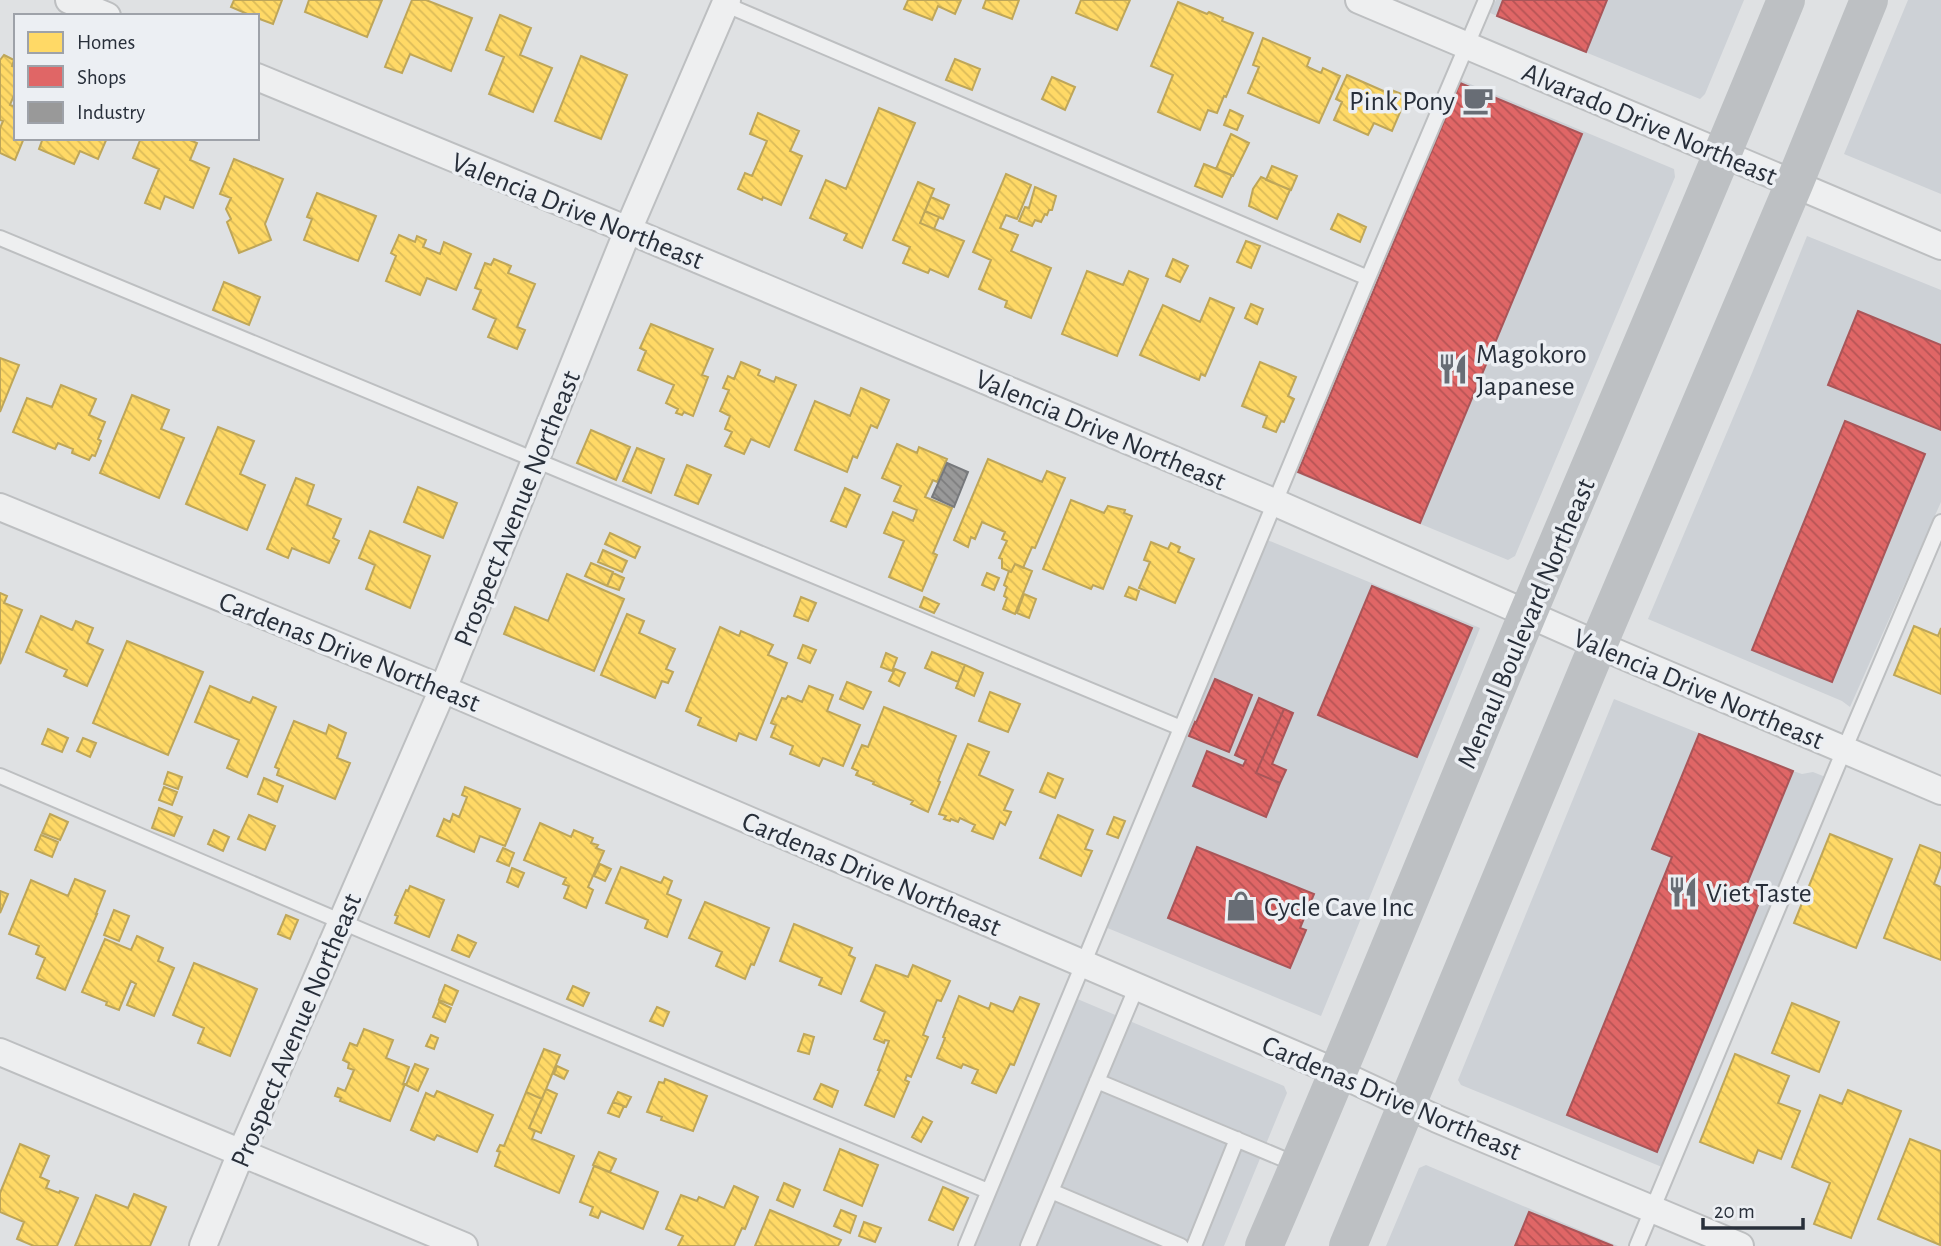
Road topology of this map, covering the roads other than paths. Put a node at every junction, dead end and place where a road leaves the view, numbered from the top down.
1 (69, 0) edge
2 (1359, 0) edge
3 (1486, 0) edge
4 (1786, 0) edge
5 (1869, 0) edge
6 (723, 1) edge
7 (102, 14) edge
8 (1467, 46) junction
9 (259, 79) edge
10 (1723, 153) junction
11 (1794, 184) junction
12 (628, 230) junction
13 (0, 238) edge
14 (1941, 246) edge
15 (1368, 278) junction
16 (535, 460) junction
17 (1275, 502) junction
18 (0, 507) edge
19 (1941, 522) edge
20 (1528, 613) junction
21 (1598, 645) junction
22 (443, 689) junction
23 (1181, 729) junction
24 (1844, 750) junction
25 (0, 776) edge
26 (1941, 791) edge
27 (342, 922) junction
28 (1083, 963) junction
29 (1137, 986) junction
30 (0, 1052) edge
31 (1338, 1073) junction
32 (1097, 1081) junction
33 (1407, 1106) junction
34 (1237, 1139) junction
35 (242, 1153) junction
36 (1299, 1165) junction
37 (988, 1191) junction
38 (1051, 1191) junction
39 (1653, 1208) junction
40 (203, 1246) edge
41 (464, 1246) edge
42 (966, 1246) edge
43 (1028, 1246) edge
44 (1181, 1246) edge
45 (1194, 1246) edge
46 (1264, 1246) edge
47 (1348, 1246) edge
48 (1637, 1246) edge
49 (1740, 1246) edge

1 - 7 street
2 - 8 street, Alvarado Drive Northeast
3 - 8 lane
4 - 10 main road, Menaul Boulevard Northeast
5 - 11 main road
6 - 12 street, Prospect Avenue Northeast
6 - 15 lane
8 - 10 street, Alvarado Drive Northeast
8 - 15 lane
9 - 12 street, Valencia Drive Northeast
10 - 11 street, Alvarado Drive Northeast
10 - 20 main road, Menaul Boulevard Northeast
11 - 14 street, Alvarado Drive Northeast
11 - 21 main road
12 - 16 street, Prospect Avenue Northeast
12 - 17 street, Valencia Drive Northeast
13 - 16 lane
15 - 17 lane
16 - 22 street, Prospect Avenue Northeast
16 - 23 lane
17 - 20 street, Valencia Drive Northeast
17 - 23 lane
18 - 22 street, Cardenas Drive Northeast
19 - 24 lane
20 - 21 street, Valencia Drive Northeast
20 - 31 main road, Menaul Boulevard Northeast
21 - 24 street, Valencia Drive Northeast
21 - 33 main road
22 - 27 street, Prospect Avenue Northeast
22 - 28 street, Cardenas Drive Northeast
23 - 28 lane
24 - 26 street, Valencia Drive Northeast
24 - 39 lane
25 - 27 lane
27 - 35 street, Prospect Avenue Northeast
27 - 37 lane
28 - 29 street, Cardenas Drive Northeast
28 - 37 lane
29 - 31 street, Cardenas Drive Northeast
29 - 32 lane
30 - 35 street
31 - 33 street, Cardenas Drive Northeast
31 - 36 main road, Menaul Boulevard Northeast
32 - 34 lane
32 - 38 lane
33 - 39 street, Cardenas Drive Northeast
33 - 47 main road
34 - 36 lane
34 - 45 lane
35 - 40 street, Prospect Avenue Northeast
35 - 41 street
36 - 46 main road, Menaul Boulevard Northeast
37 - 42 lane
38 - 43 lane
38 - 44 lane
39 - 48 lane
39 - 49 street, Cardenas Drive Northeast

